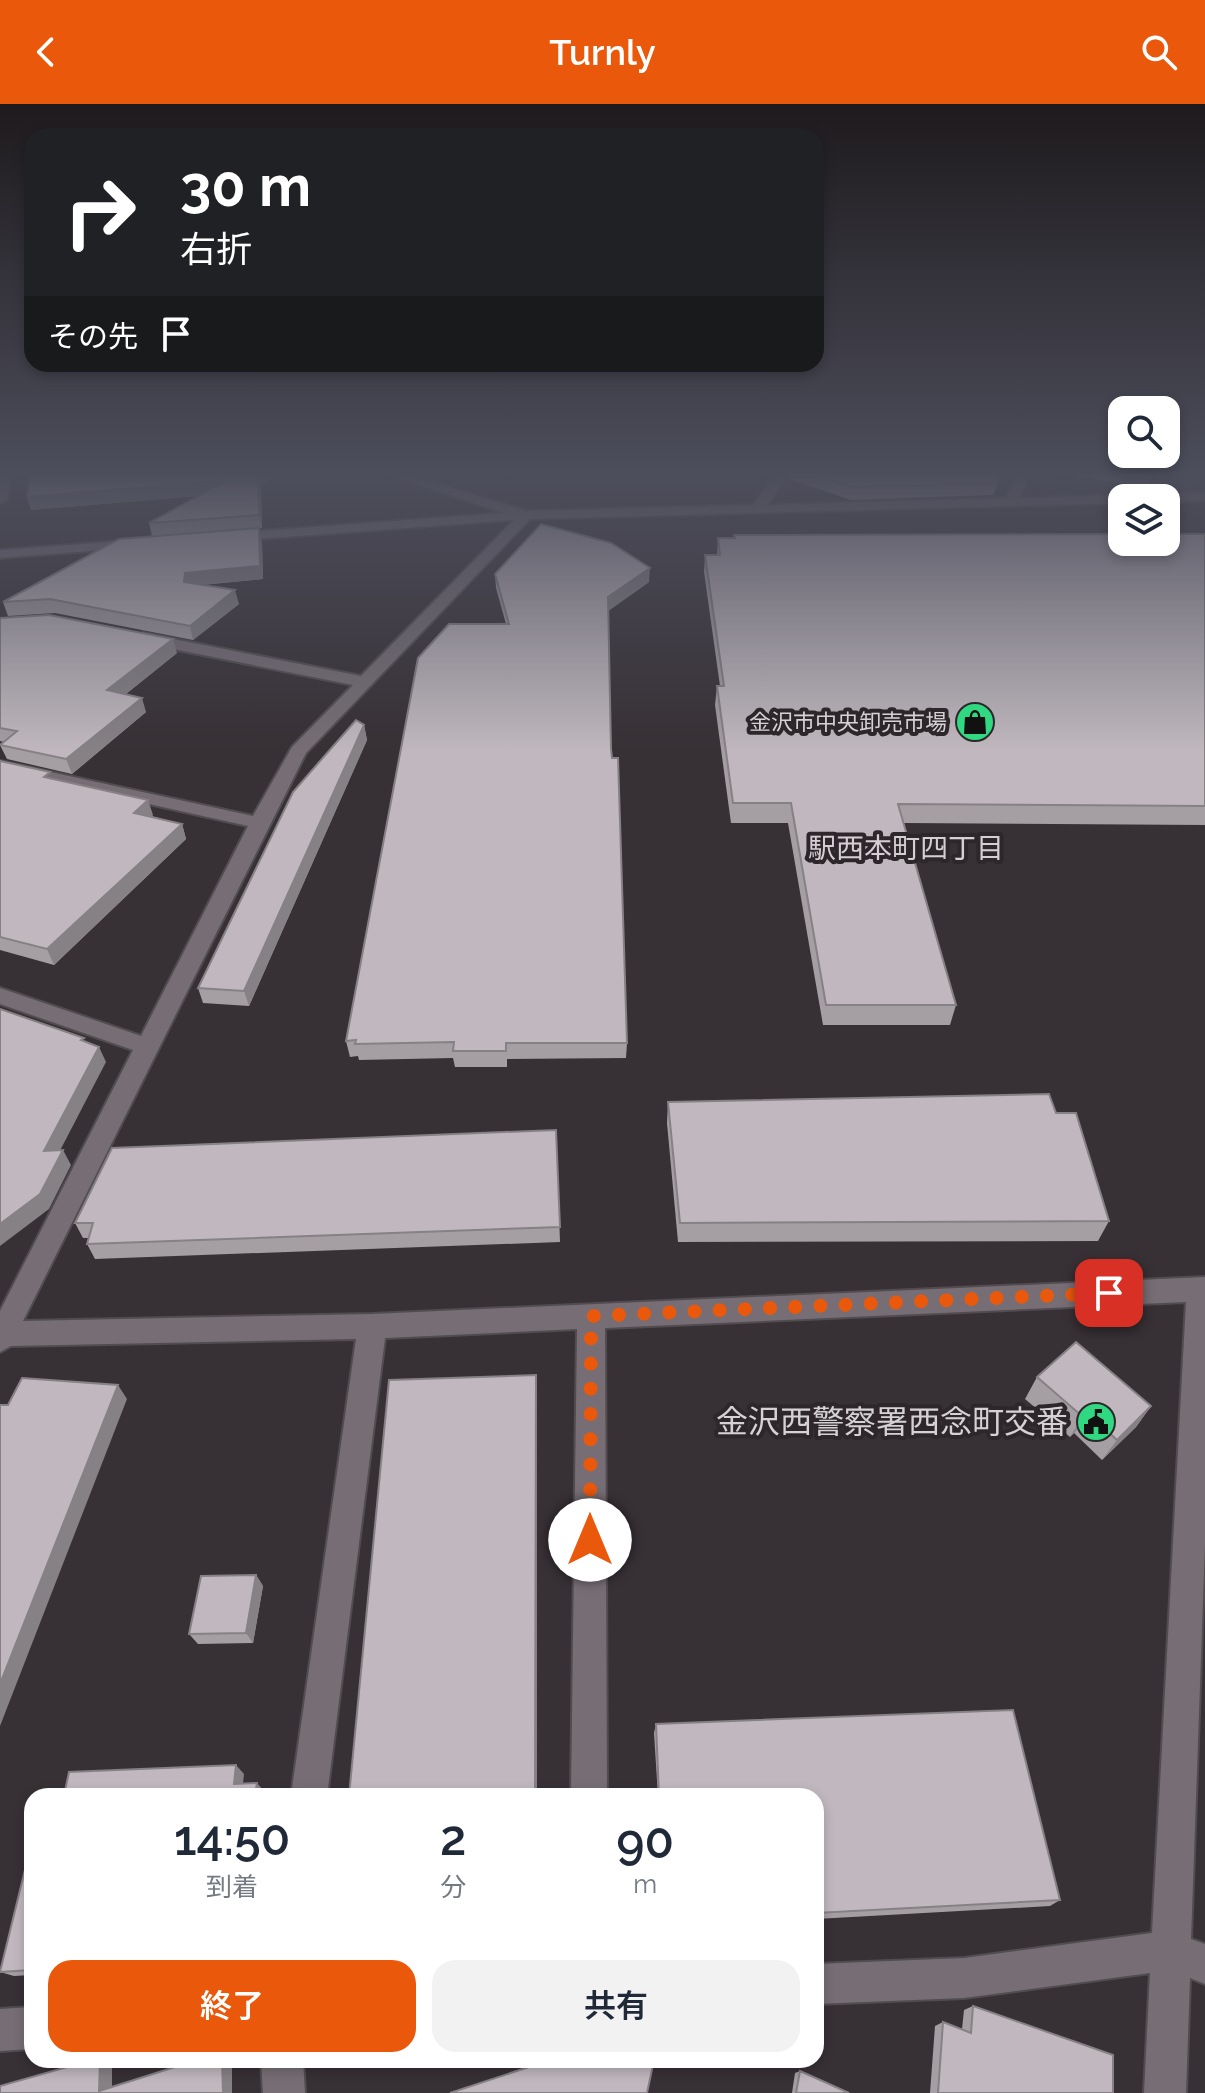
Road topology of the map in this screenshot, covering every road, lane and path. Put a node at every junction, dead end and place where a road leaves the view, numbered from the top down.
1 (476, 567) edge
2 (131, 636) edge
3 (365, 682) junction
4 (0, 766) edge
5 (259, 823) junction
6 (0, 996) edge
7 (149, 1047) junction
8 (1203, 1289) edge
9 (591, 1316) junction
10 (372, 1326) junction
11 (1, 1336) edge
12 (310, 1788) edge
13 (589, 1788) edge
14 (1188, 1957) edge
15 (824, 1984) edge
16 (24, 2028) edge
17 (0, 2030) edge
18 (282, 2068) edge
19 (284, 2093) edge
20 (1165, 2093) edge

1 - 3 street
2 - 3 street
3 - 5 street
4 - 5 street
5 - 7 street
6 - 7 street
7 - 11 street
8 - 9 street
8 - 14 street
9 - 10 street
9 - 13 street
10 - 11 street
10 - 12 street
14 - 15 street
14 - 20 street
16 - 17 street
18 - 19 street

